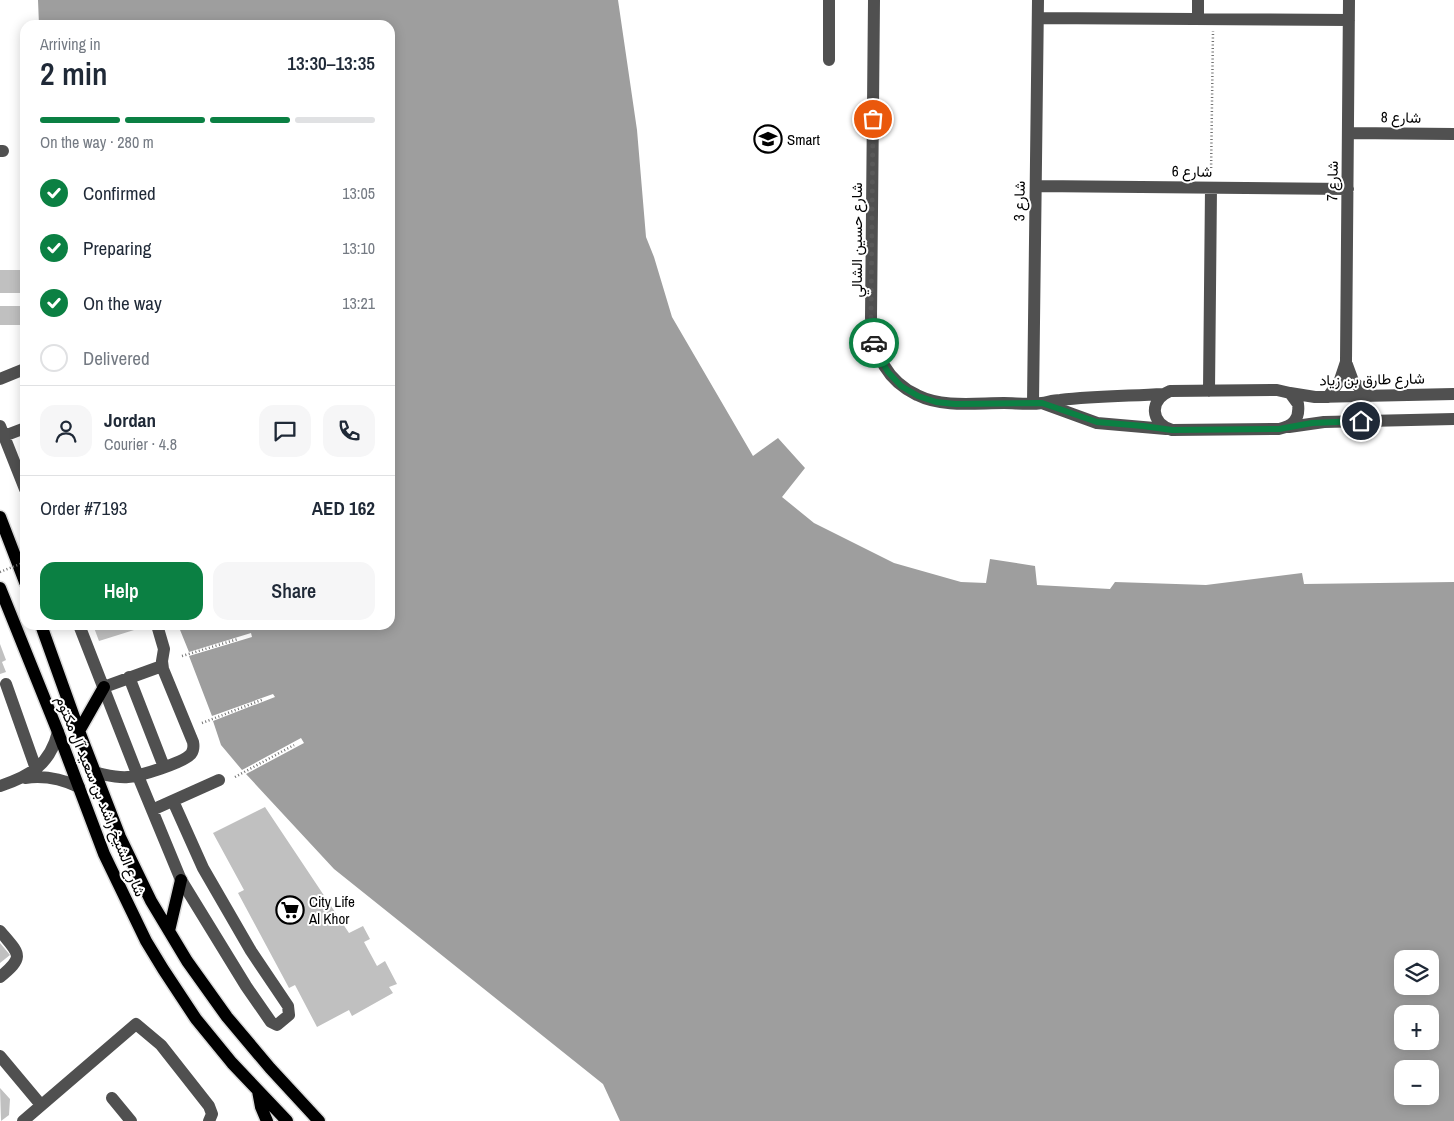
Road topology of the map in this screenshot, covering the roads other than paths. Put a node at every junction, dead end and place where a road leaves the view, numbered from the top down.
1 (829, 0) edge
2 (874, 0) edge
3 (1038, 0) edge
4 (1198, 0) edge
5 (1349, 0) edge
6 (1038, 18) junction
7 (1198, 19) junction
8 (1348, 20) junction
9 (829, 60) dead end
10 (1348, 133) junction
11 (1454, 134) edge
12 (1036, 186) junction
13 (1211, 188) junction
14 (1348, 189) junction
15 (1346, 362) junction
16 (20, 371) edge
17 (0, 380) edge
18 (1209, 391) junction
19 (1290, 393) junction
20 (1163, 394) junction
21 (1454, 394) edge
22 (1368, 396) junction
23 (1328, 397) junction
24 (1038, 403) junction
25 (1454, 419) edge
26 (1288, 427) junction
27 (20, 429) edge
28 (1166, 429) junction
29 (2, 431) edge
30 (20, 476) edge
31 (0, 517) edge
32 (20, 569) edge
33 (0, 588) edge
34 (42, 630) edge
35 (81, 630) edge
36 (158, 630) edge
37 (162, 666) junction
38 (129, 677) junction
39 (6, 684) dead end
40 (104, 687) junction
41 (79, 731) junction
42 (58, 732) junction
43 (164, 767) junction
44 (36, 769) junction
45 (96, 773) junction
46 (138, 776) junction
47 (220, 780) dead end
48 (16, 781) junction
49 (0, 786) edge
50 (79, 787) junction
51 (173, 801) junction
52 (152, 810) junction
53 (181, 880) junction
54 (0, 931) edge
55 (169, 932) junction
56 (0, 977) edge
57 (0, 1056) edge
58 (258, 1091) junction
59 (112, 1098) dead end
60 (41, 1106) junction
61 (23, 1121) edge
62 (131, 1121) edge
63 (209, 1121) edge
64 (267, 1121) edge
65 (288, 1121) edge
66 (319, 1121) edge

1 - 9 street
2 - 24 street, شارع حسين الشالي
3 - 6 street, شارع 3
4 - 7 street
5 - 8 street, شارع 7
6 - 7 street
6 - 12 street, شارع 3
7 - 8 street
8 - 10 street, شارع 7
10 - 11 street, شارع 8
10 - 14 street, شارع 7
12 - 13 street, شارع 6
12 - 24 street, شارع 3
13 - 14 street, شارع 6
13 - 18 street
14 - 15 street, شارع 7
15 - 22 street, شارع 7
15 - 23 street, شارع 7
16 - 17 street
18 - 19 street, شارع طارق بن زياد
18 - 20 street, شارع حسين الشالي
19 - 23 street, شارع طارق بن زياد
19 - 26 street
20 - 24 street, شارع حسين الشالي
20 - 28 street
21 - 22 street, شارع طارق بن زياد
22 - 23 street, شارع طارق بن زياد
24 - 28 street, شارع حسين الشالي
25 - 26 street
26 - 28 street, شارع حسين الشالي
27 - 29 street
29 - 30 street
31 - 32 main road
33 - 42 main road, شارع الشيخ راشد بن سعيد آل مكتوم
34 - 41 main road, شارع الشيخ راشد بن سعيد آل مكتوم
35 - 40 street
36 - 37 street
37 - 38 street
37 - 43 street
38 - 40 street
38 - 43 street
39 - 44 street
40 - 41 main road
40 - 46 street
41 - 45 main road, شارع الشيخ راشد بن سعيد آل مكتوم
42 - 44 street
42 - 50 main road, شارع الشيخ راشد بن سعيد آل مكتوم
43 - 46 street
44 - 48 street
45 - 46 street
45 - 55 main road, شارع الشيخ راشد بن سعيد آل مكتوم
46 - 52 street
47 - 51 street
48 - 49 street
48 - 50 street
50 - 58 main road, شارع الشيخ راشد بن سعيد آل مكتوم
51 - 52 street
51 - 53 street
52 - 53 street
53 - 55 main road
54 - 56 street
55 - 66 main road, شارع الشيخ راشد بن سعيد آل مكتوم
57 - 60 street
58 - 64 main road
58 - 65 main road, شارع الشيخ راشد بن سعيد آل مكتوم
59 - 62 street
60 - 61 street
60 - 63 street

